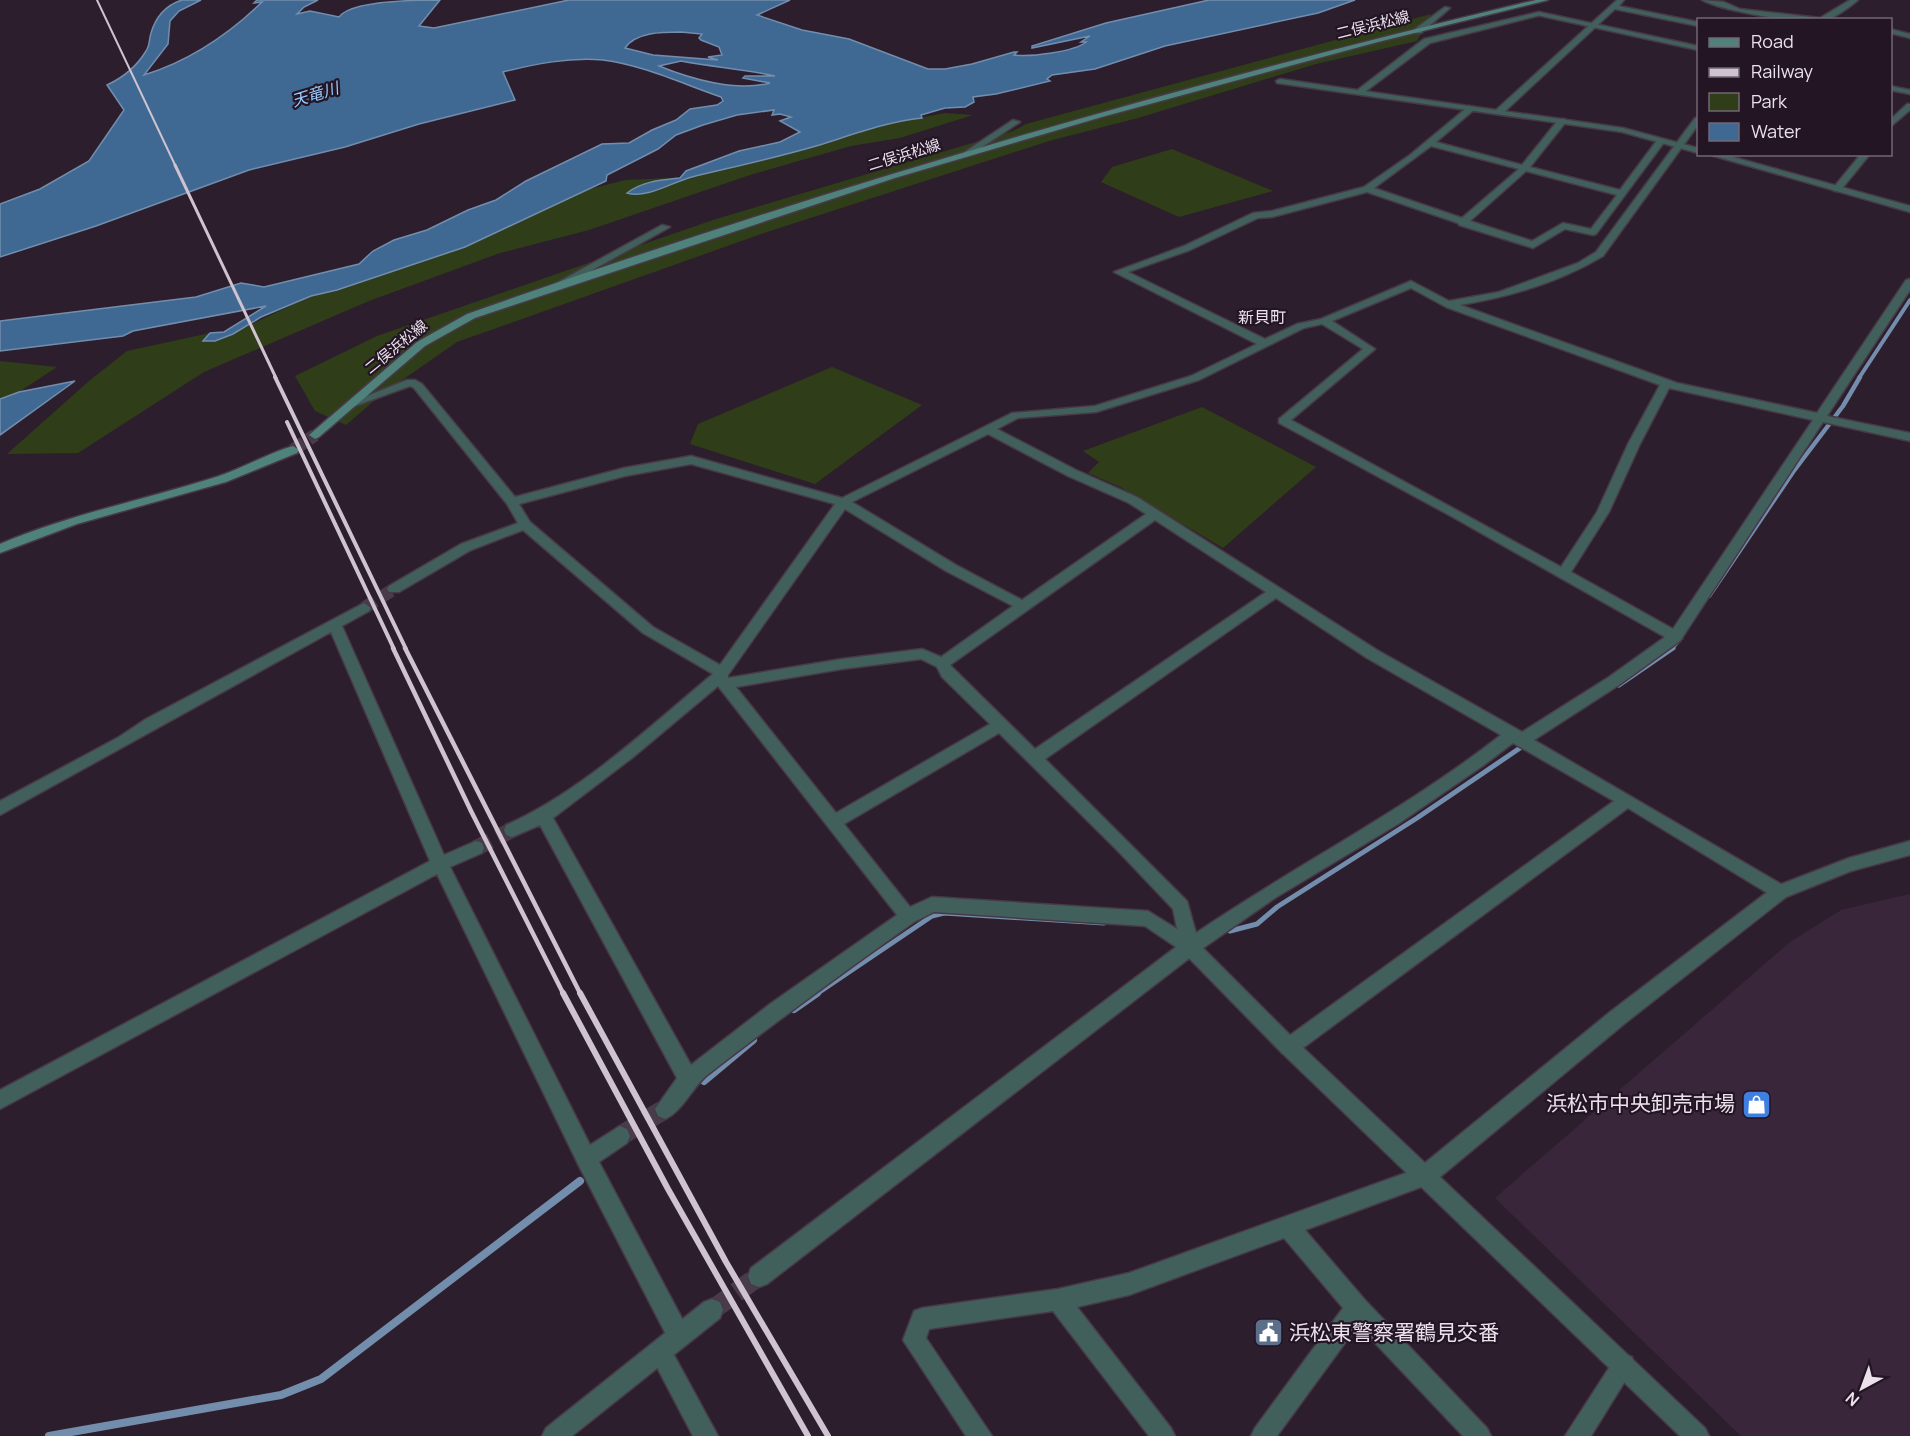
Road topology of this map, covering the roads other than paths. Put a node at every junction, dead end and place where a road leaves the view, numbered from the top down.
1 (1545, 0) edge
2 (1621, 0) edge
3 (1705, 0) edge
4 (1855, 0) edge
5 (1614, 7) junction
6 (1447, 8) dead end
7 (1739, 11) junction
8 (1828, 15) junction
9 (1735, 18) edge
10 (1803, 18) edge
11 (1824, 18) edge
12 (1839, 18) edge
13 (1697, 24) edge
14 (1593, 26) junction
15 (1418, 31) junction
16 (1892, 32) edge
17 (1910, 36) edge
18 (1697, 48) edge
19 (1280, 81) dead end
20 (1892, 88) edge
21 (1359, 92) junction
22 (1910, 92) edge
23 (1910, 106) edge
24 (1472, 108) junction
25 (1499, 112) junction
26 (1562, 121) junction
27 (1697, 121) edge
28 (1016, 122) dead end
29 (1892, 123) edge
30 (1661, 141) junction
31 (1428, 143) junction
32 (1678, 145) junction
33 (1697, 151) edge
34 (964, 154) junction
35 (1718, 156) edge
36 (1864, 156) edge
37 (1525, 168) junction
38 (1367, 189) junction
39 (1837, 189) junction
40 (1621, 193) junction
41 (1910, 209) edge
42 (1462, 223) junction
43 (665, 227) dead end
44 (1910, 282) edge
45 (556, 286) junction
46 (1448, 304) junction
47 (1324, 321) junction
48 (1266, 344) junction
49 (1666, 383) junction
50 (355, 402) junction
51 (1821, 418) junction
52 (988, 429) junction
53 (315, 435) tunnel mouth
54 (1910, 437) edge
55 (293, 450) tunnel mouth
56 (512, 501) junction
57 (843, 502) junction
58 (1154, 514) junction
59 (525, 525) junction
60 (0, 549) edge
61 (1563, 574) junction
62 (394, 589) tunnel mouth
63 (1275, 592) junction
64 (1023, 606) junction
65 (364, 608) tunnel mouth
66 (334, 624) junction
67 (1675, 637) junction
68 (942, 663) junction
69 (722, 678) junction
70 (1000, 725) junction
71 (1516, 738) junction
72 (1034, 758) junction
73 (1627, 800) junction
74 (0, 809) edge
75 (544, 816) junction
76 (834, 822) junction
77 (512, 830) tunnel mouth
78 (476, 848) tunnel mouth
79 (1910, 848) edge
80 (440, 864) junction
81 (1780, 892) junction
82 (908, 917) junction
83 (1190, 947) junction
84 (1289, 1047) junction
85 (688, 1079) junction
86 (0, 1100) edge
87 (665, 1109) tunnel mouth
88 (620, 1136) tunnel mouth
89 (586, 1159) junction
90 (1425, 1176) junction
91 (1288, 1226) junction
92 (759, 1276) tunnel mouth
93 (1058, 1300) junction
94 (1357, 1308) junction
95 (712, 1310) tunnel mouth
96 (679, 1336) junction
97 (660, 1352) junction
98 (1624, 1365) junction
99 (554, 1436) edge
100 (706, 1436) edge
101 (980, 1436) edge
102 (1163, 1436) edge
103 (1263, 1436) edge
104 (1479, 1436) edge
105 (1577, 1436) edge
106 (1697, 1436) edge

1 - 15 main road, 二俣浜松線
2 - 5 street
3 - 7 street
4 - 8 street
5 - 13 street
5 - 14 street
6 - 15 street
7 - 9 street
7 - 10 street
8 - 11 street
8 - 12 street
14 - 18 street
14 - 21 street
14 - 25 street
15 - 34 main road, 二俣浜松線
16 - 17 street
19 - 21 street
20 - 22 street
21 - 24 street
23 - 29 street
24 - 25 street
24 - 31 street
25 - 26 street
26 - 30 street
26 - 37 street
27 - 32 street
28 - 34 street
30 - 32 street
30 - 40 street
31 - 37 street
31 - 38 street
32 - 33 street
32 - 46 street
34 - 45 main road, 二俣浜松線
35 - 39 street
36 - 39 street
37 - 40 street
37 - 42 street
38 - 42 street
38 - 48 street
39 - 41 street
40 - 42 street
43 - 45 street
44 - 51 street
45 - 50 main road, 二俣浜松線
46 - 47 street
46 - 49 street
47 - 48 street
47 - 61 street
48 - 52 street
49 - 51 street
49 - 61 street
50 - 53 main road, 二俣浜松線
50 - 56 street
51 - 54 street
51 - 67 street
52 - 57 street
52 - 58 street
55 - 60 main road
56 - 57 street
56 - 59 street
57 - 64 street
57 - 69 street
58 - 63 street
58 - 64 street
59 - 62 street
59 - 69 street
61 - 67 street
63 - 71 street
63 - 72 street
64 - 68 street
65 - 66 street
66 - 74 street
66 - 80 street
67 - 71 street
68 - 69 street
68 - 70 street
69 - 75 street
69 - 76 street
70 - 72 street
70 - 76 street
71 - 73 street
71 - 83 street
72 - 83 street
73 - 81 street
73 - 84 street
75 - 77 street
75 - 85 street
76 - 82 street
78 - 80 street
79 - 81 street
80 - 86 street
80 - 89 street
81 - 90 street
82 - 83 street
82 - 85 street
83 - 84 street
83 - 92 street
84 - 90 street
85 - 87 street
88 - 89 street
89 - 96 street
90 - 91 street
90 - 98 street
91 - 93 street
91 - 94 street
93 - 101 street
93 - 102 street
94 - 103 street
94 - 104 street
95 - 96 street
96 - 97 street
97 - 99 street
97 - 100 street
98 - 105 street
98 - 106 street

